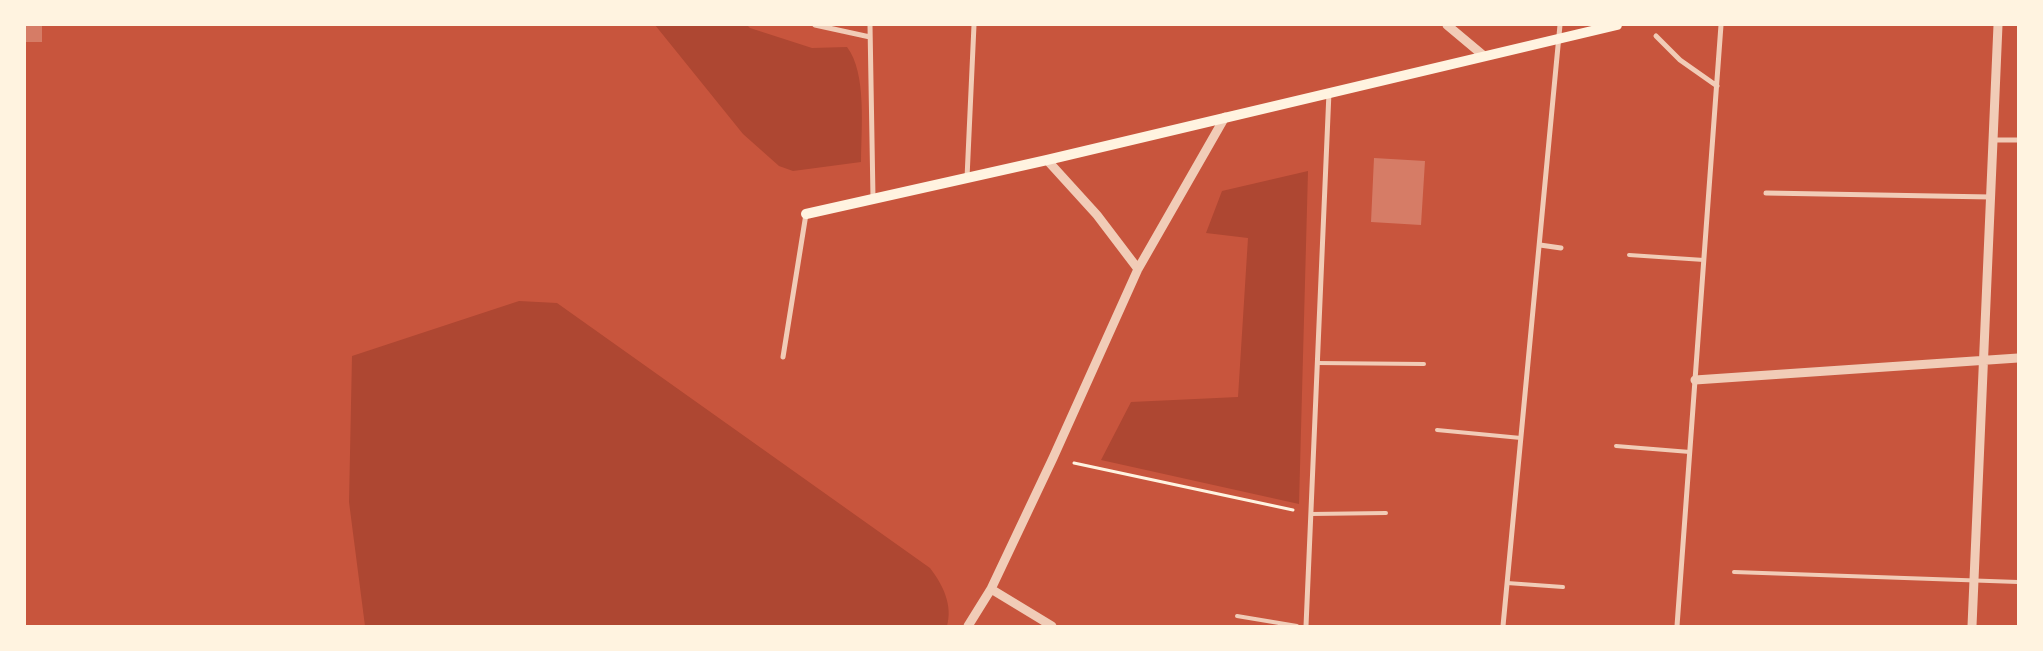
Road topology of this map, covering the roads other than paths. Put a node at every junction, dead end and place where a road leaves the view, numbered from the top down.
1 (815, 25) edge
2 (870, 25) edge
3 (974, 25) edge
4 (1447, 25) edge
5 (1560, 25) edge
6 (1616, 25) edge
7 (1720, 25) edge
8 (1998, 25) edge
9 (1656, 36) dead end
10 (870, 37) junction
11 (1560, 38) junction
12 (1484, 56) junction
13 (1717, 86) junction
14 (1329, 92) junction
15 (1225, 117) junction
16 (1994, 140) junction
17 (2018, 140) edge
18 (1047, 160) junction
19 (967, 178) junction
20 (1766, 193) dead end
21 (1991, 197) junction
22 (872, 198) junction
23 (806, 214) joint
24 (1540, 245) junction
25 (1560, 248) dead end
26 (1629, 255) dead end
27 (1704, 260) junction
28 (1138, 269) junction
29 (783, 356) dead end
30 (2018, 358) edge
31 (1984, 361) junction
32 (1317, 363) junction
33 (1424, 364) dead end
34 (1695, 380) junction
35 (1437, 430) dead end
36 (1521, 438) junction
37 (1616, 446) dead end
38 (1690, 452) junction
39 (1386, 513) dead end
40 (1311, 514) junction
41 (1734, 572) dead end
42 (1974, 580) junction
43 (1507, 582) junction
44 (2018, 582) edge
45 (1563, 587) dead end
46 (991, 589) junction
47 (1237, 616) dead end
48 (968, 626) edge
49 (1052, 626) edge
50 (1297, 626) edge
51 (1306, 626) edge
52 (1503, 626) edge
53 (1676, 626) edge
54 (1972, 626) edge

1 - 10 street
2 - 10 street
3 - 19 street
4 - 12 street
5 - 11 street
6 - 11 main road
7 - 13 street
8 - 16 street
9 - 13 street
10 - 22 street
11 - 12 main road
11 - 24 street
12 - 14 main road
13 - 27 street
14 - 15 main road
14 - 32 street
15 - 18 main road
15 - 28 street
16 - 17 street
16 - 21 street
18 - 19 main road
18 - 28 street
19 - 22 main road
20 - 21 street
21 - 31 street
22 - 23 main road
23 - 29 street
24 - 25 street
24 - 36 street
26 - 27 lane
27 - 34 street
28 - 46 street
30 - 31 street
31 - 34 street
31 - 42 street
32 - 33 lane
32 - 40 street
34 - 38 street
35 - 36 lane
36 - 43 street
37 - 38 lane
38 - 53 street
39 - 40 lane
40 - 51 street
41 - 42 lane
42 - 44 lane
42 - 54 street
43 - 45 lane
43 - 52 street
46 - 48 street
46 - 49 street
47 - 50 lane

